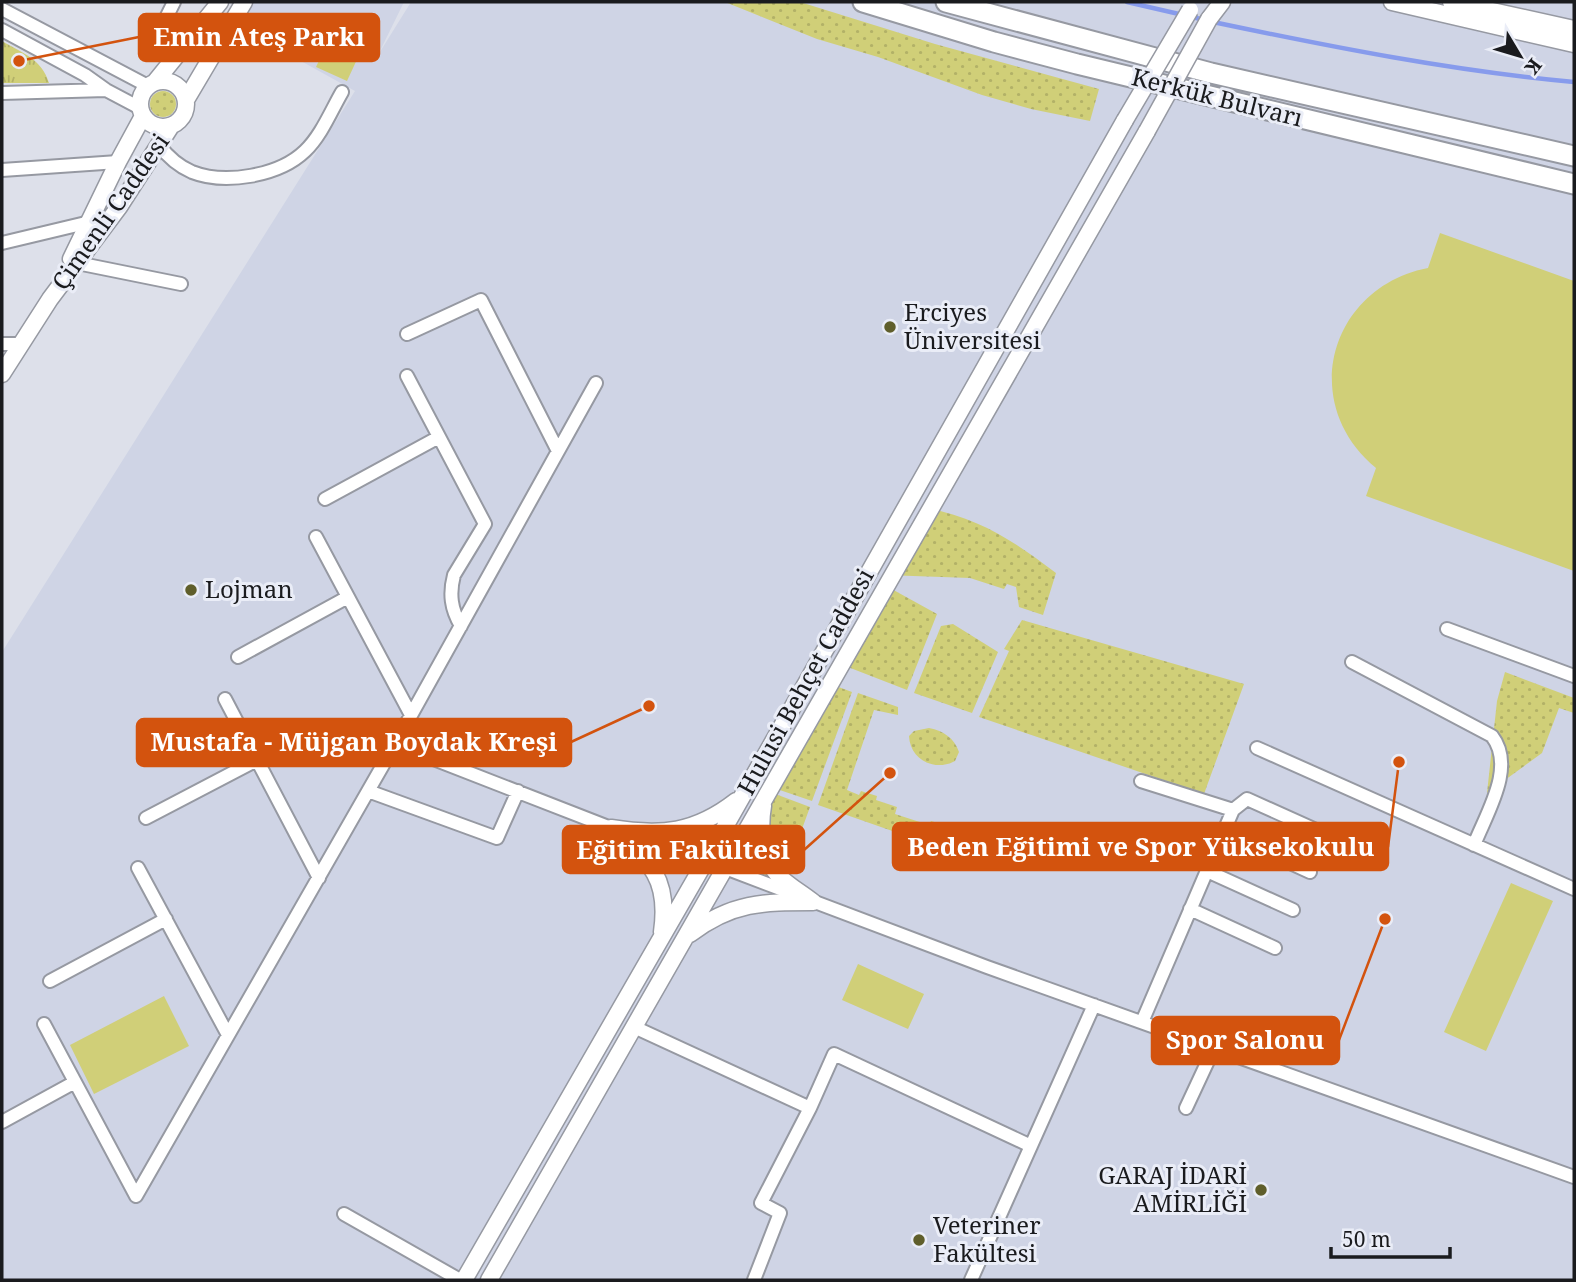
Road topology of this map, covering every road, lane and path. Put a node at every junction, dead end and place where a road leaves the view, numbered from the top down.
1 (19, 2) edge
2 (174, 2) edge
3 (220, 2) edge
4 (244, 2) edge
5 (863, 2) edge
6 (946, 2) edge
7 (1222, 2) edge
8 (1392, 2) edge
9 (1451, 2) edge
10 (1191, 5) edge
11 (7, 12) edge
12 (165, 20) dead end
13 (1574, 29) edge
14 (2, 30) edge
15 (1574, 44) edge
16 (151, 84) junction
17 (106, 90) junction
18 (342, 92) dead end
19 (2, 93) edge
20 (186, 100) junction
21 (141, 112) junction
22 (171, 126) junction
23 (159, 145) junction
24 (1574, 156) edge
25 (118, 162) junction
26 (2, 170) edge
27 (1574, 184) edge
28 (90, 222) junction
29 (2, 243) edge
30 (77, 263) junction
31 (181, 284) dead end
32 (50, 299) junction
33 (407, 334) dead end
34 (2, 344) edge
35 (22, 344) junction
36 (2, 374) edge
37 (407, 376) dead end
38 (596, 383) dead end
39 (439, 437) junction
40 (558, 451) junction
41 (325, 499) dead end
42 (316, 537) dead end
43 (348, 597) junction
44 (461, 626) junction
45 (1447, 629) dead end
46 (238, 657) dead end
47 (1352, 662) dead end
48 (1574, 676) edge
49 (225, 699) dead end
50 (411, 715) junction
51 (395, 744) junction
52 (1257, 748) dead end
53 (257, 760) junction
54 (1141, 781) dead end
55 (518, 790) junction
56 (369, 791) junction
57 (766, 795) junction
58 (741, 797) junction
59 (1233, 810) junction
60 (146, 818) dead end
61 (611, 828) junction
62 (1223, 832) junction
63 (1327, 835) dead end
64 (1474, 845) junction
65 (705, 862) junction
66 (138, 868) dead end
67 (724, 868) junction
68 (1207, 870) junction
69 (1310, 872) dead end
70 (319, 877) junction
71 (1574, 889) edge
72 (813, 902) junction
73 (1190, 909) junction
74 (1293, 910) dead end
75 (166, 919) junction
76 (662, 936) junction
77 (685, 938) junction
78 (1275, 948) dead end
79 (50, 981) dead end
80 (1094, 1005) junction
81 (1142, 1022) junction
82 (44, 1024) dead end
83 (634, 1027) junction
84 (229, 1035) junction
85 (1214, 1048) junction
86 (75, 1082) junction
87 (810, 1108) junction
88 (1186, 1108) dead end
89 (2, 1122) edge
90 (1031, 1146) junction
91 (1574, 1177) edge
92 (344, 1214) dead end
93 (462, 1280) edge
94 (489, 1280) edge
95 (754, 1280) edge
96 (971, 1280) edge

1 - 11 street
2 - 12 street
3 - 16 street
4 - 20 street
5 - 27 main road, Kerkük Bulvarı
6 - 24 main road, Kerkük Bulvarı
7 - 57 street, Hulusi Behçet Caddesi, bridge
8 - 15 street
9 - 13 street
10 - 58 street, Hulusi Behçet Caddesi, bridge
11 - 16 street
14 - 17 street
16 - 20 street
16 - 21 street
17 - 19 street
17 - 21 street
18 - 23 street
20 - 22 street
21 - 22 street
21 - 25 street, Çimenli Caddesi
22 - 23 street, Çimenli Caddesi
23 - 30 street, Çimenli Caddesi
25 - 26 street
25 - 28 street, Çimenli Caddesi
28 - 29 street
28 - 32 street, Çimenli Caddesi
30 - 31 street
30 - 32 street, Çimenli Caddesi
32 - 35 street, Çimenli Caddesi
33 - 40 street
34 - 35 street
35 - 36 street, Çimenli Caddesi
37 - 39 street
38 - 40 street
39 - 41 street
39 - 44 street
40 - 44 street
42 - 43 street
43 - 46 street
43 - 50 street
44 - 50 street
45 - 48 street
47 - 64 street
49 - 53 street
50 - 51 street
51 - 55 street
51 - 56 street
52 - 64 street
53 - 60 street
53 - 70 street
54 - 59 street
55 - 56 street
55 - 61 street
56 - 70 street
57 - 67 street, Hulusi Behçet Caddesi
57 - 72 street
58 - 61 street
58 - 65 street, Hulusi Behçet Caddesi
59 - 62 street
59 - 63 street
61 - 65 street
61 - 76 street
62 - 68 street
62 - 69 street
64 - 71 street
65 - 67 street
65 - 76 street, Hulusi Behçet Caddesi
66 - 75 street
67 - 72 street
67 - 77 street, Hulusi Behçet Caddesi
68 - 73 street
68 - 74 street
70 - 84 street
72 - 77 street
72 - 80 street
73 - 78 street
73 - 81 street
75 - 79 street
75 - 84 street
76 - 93 street, Hulusi Behçet Caddesi
77 - 83 street, Hulusi Behçet Caddesi
80 - 81 street
80 - 90 street
81 - 85 street
82 - 86 street
83 - 87 street
83 - 94 street, Hulusi Behçet Caddesi
84 - 86 street
85 - 88 street
85 - 91 street
86 - 89 street
87 - 90 street
87 - 95 street
90 - 96 street
92 - 93 street

